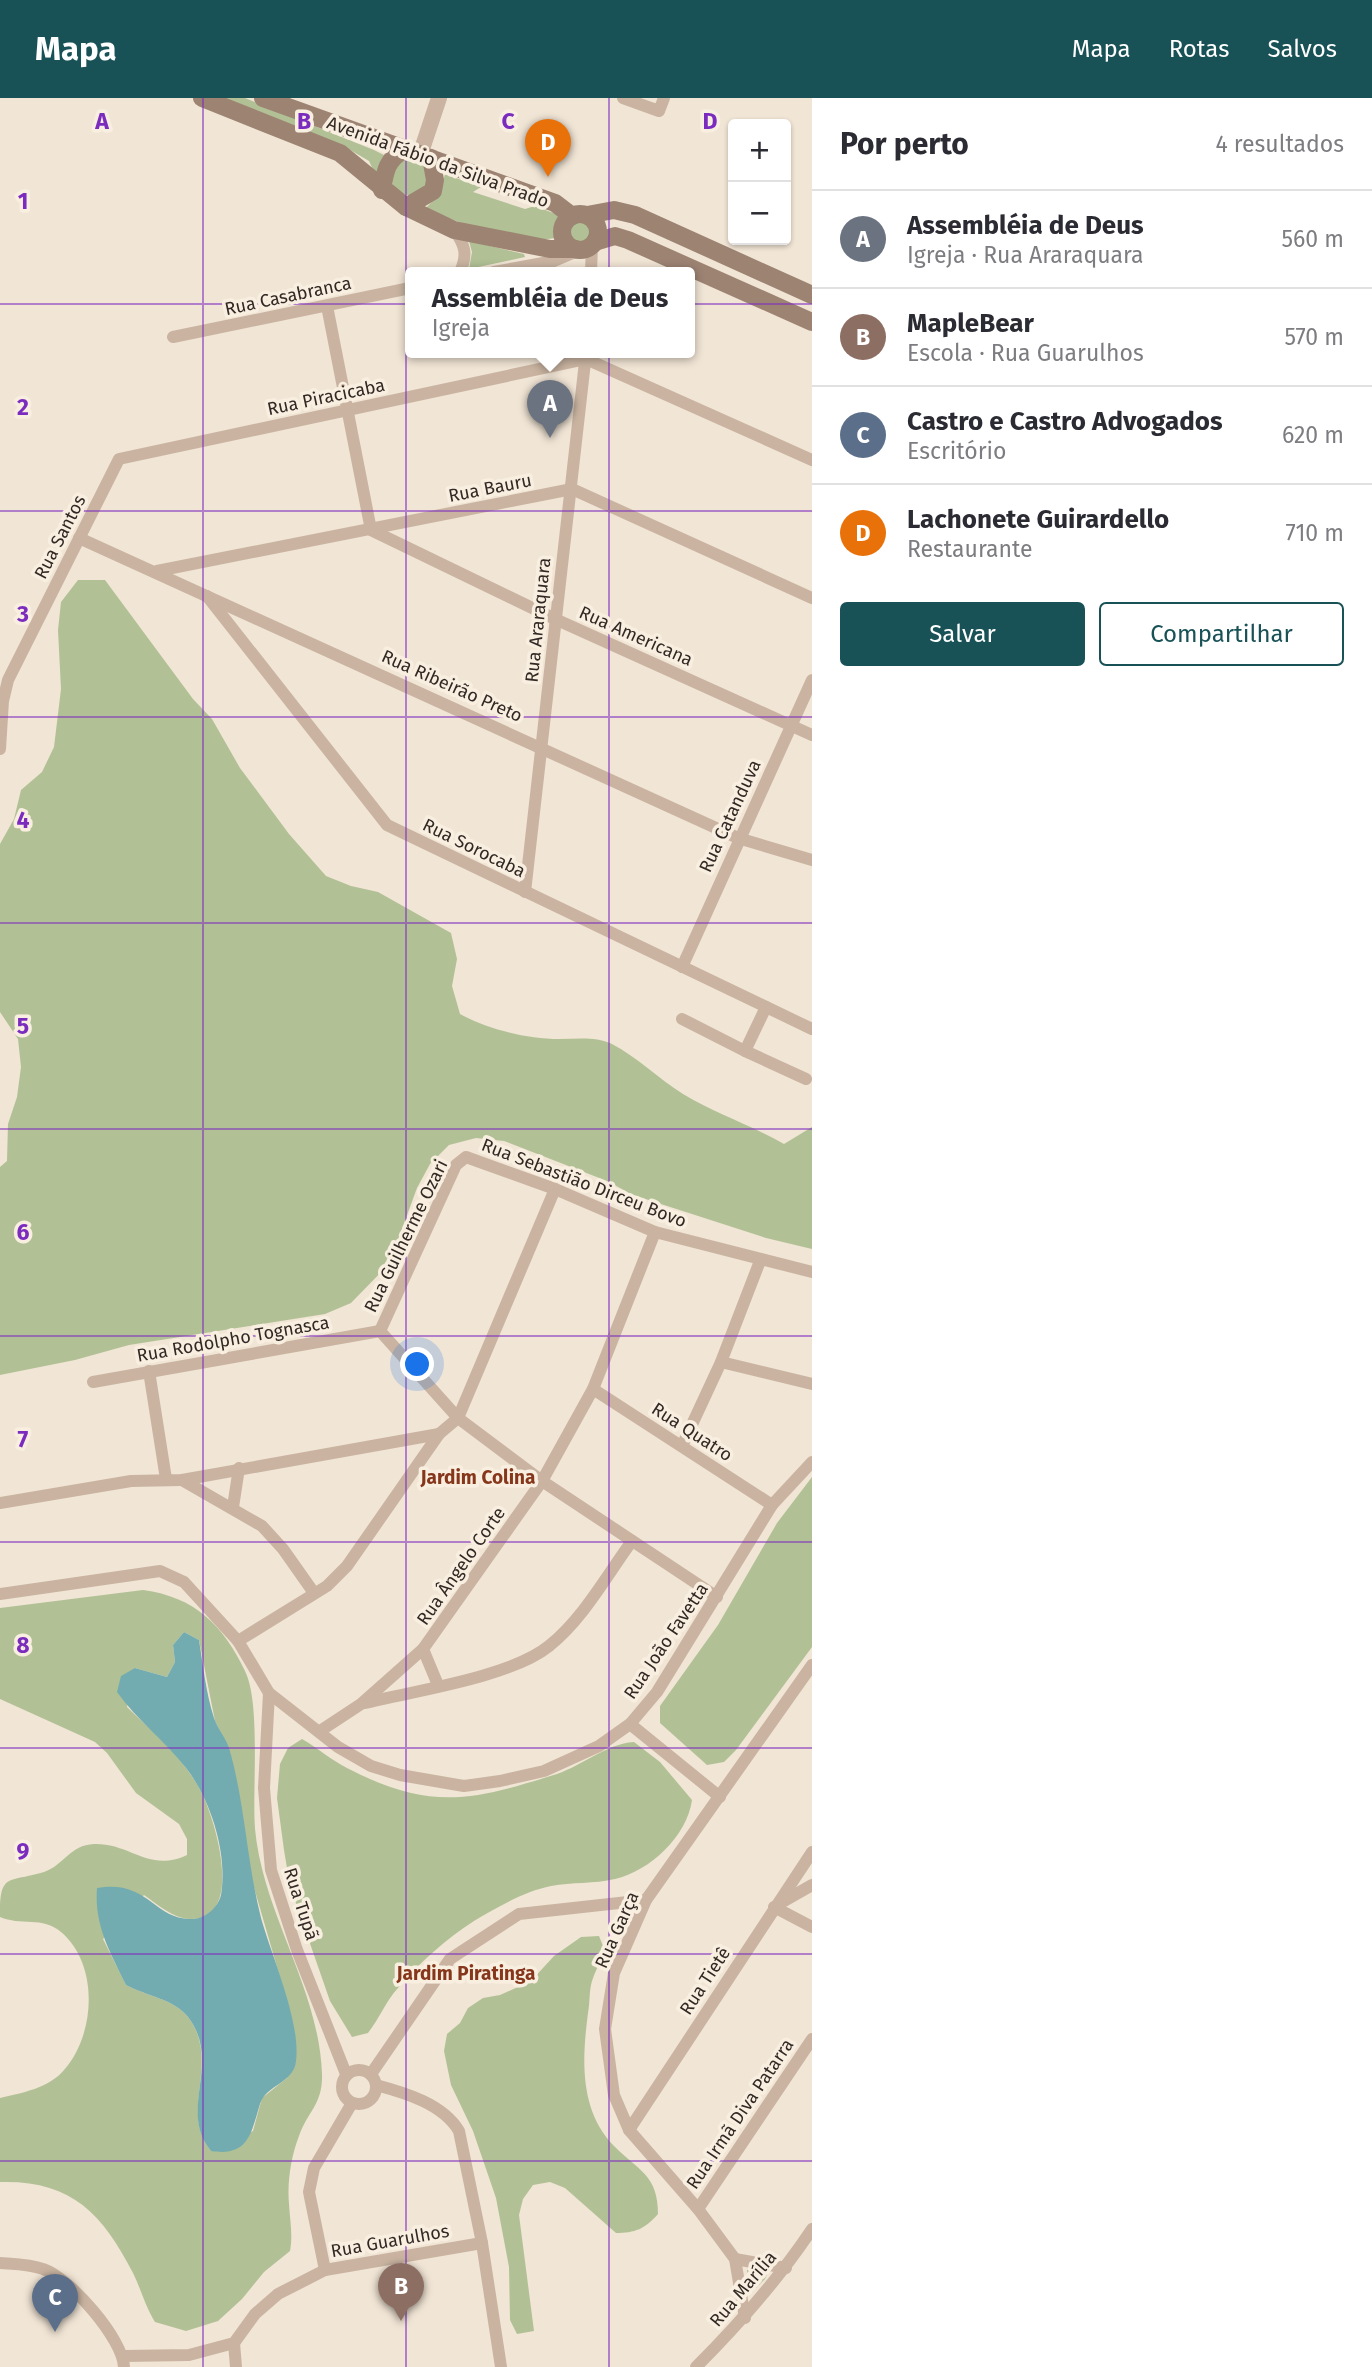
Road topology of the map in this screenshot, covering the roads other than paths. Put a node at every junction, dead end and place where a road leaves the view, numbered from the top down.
1 (202, 98) edge
2 (263, 98) edge
3 (439, 98) edge
4 (623, 98) edge
5 (664, 98) edge
6 (419, 153) junction
7 (382, 190) junction
8 (406, 207) junction
9 (579, 216) junction
10 (454, 230) junction
11 (586, 247) junction
12 (462, 267) edge
13 (521, 267) edge
14 (590, 267) edge
15 (689, 267) edge
16 (695, 270) edge
17 (405, 289) edge
18 (812, 295) edge
19 (327, 306) junction
20 (812, 322) edge
21 (173, 338) dead end
22 (577, 358) edge
23 (586, 358) edge
24 (590, 358) edge
25 (346, 411) junction
26 (119, 459) joint
27 (812, 460) edge
28 (572, 489) junction
29 (371, 530) junction
30 (79, 538) junction
31 (157, 571) junction
32 (205, 593) junction
33 (812, 597) edge
34 (555, 619) junction
35 (812, 680) edge
36 (792, 726) junction
37 (812, 735) edge
38 (543, 747) junction
39 (0, 749) edge
40 (738, 838) junction
41 (812, 860) edge
42 (525, 892) junction
43 (682, 967) junction
44 (765, 1007) junction
45 (682, 1019) dead end
46 (812, 1029) edge
47 (745, 1051) junction
48 (806, 1079) dead end
49 (466, 1157) joint
50 (555, 1189) junction
51 (655, 1232) junction
52 (760, 1261) junction
53 (812, 1272) edge
54 (380, 1331) junction
55 (721, 1362) junction
56 (149, 1371) junction
57 (93, 1382) dead end
58 (812, 1384) edge
59 (593, 1389) junction
60 (458, 1418) junction
61 (439, 1434) junction
62 (682, 1446) junction
63 (812, 1462) edge
64 (239, 1468) junction
65 (166, 1479) junction
66 (182, 1480) junction
67 (542, 1481) junction
68 (0, 1503) edge
69 (772, 1505) junction
70 (233, 1507) junction
71 (632, 1541) junction
72 (314, 1593) junction
73 (0, 1594) edge
74 (717, 1597) junction
75 (238, 1641) junction
76 (423, 1649) junction
77 (812, 1665) edge
78 (438, 1685) junction
79 (269, 1693) junction
80 (361, 1704) junction
81 (630, 1724) junction
82 (320, 1731) junction
83 (720, 1797) junction
84 (812, 1852) edge
85 (812, 1885) edge
86 (646, 1900) junction
87 (774, 1907) junction
88 (812, 1927) edge
89 (812, 2039) edge
90 (346, 2074) junction
91 (374, 2080) junction
92 (352, 2103) junction
93 (629, 2130) junction
94 (698, 2209) junction
95 (812, 2229) edge
96 (482, 2243) junction
97 (735, 2259) junction
98 (0, 2263) edge
99 (786, 2268) junction
100 (325, 2270) junction
101 (745, 2318) junction
102 (234, 2343) junction
103 (124, 2361) edge
104 (236, 2367) edge
105 (501, 2367) edge
106 (696, 2367) edge

1 - 7 main road, Avenida Fábio da Silva Prado
2 - 6 main road, Avenida Fábio da Silva Prado
3 - 6 street
4 - 5 street
6 - 7 main road
6 - 8 main road
6 - 9 main road, Avenida Fábio da Silva Prado
7 - 8 main road, Avenida Fábio da Silva Prado
8 - 10 main road, Avenida Fábio da Silva Prado
9 - 11 main road
9 - 11 main road
9 - 18 main road
10 - 11 main road, Avenida Fábio da Silva Prado
10 - 12 street
11 - 13 street
11 - 14 street
11 - 15 main road, Avenida Fábio da Silva Prado
16 - 20 main road, Avenida Fábio da Silva Prado
17 - 19 street, Rua Casabranca
19 - 21 street, Rua Casabranca
19 - 25 street
22 - 25 street, Rua Piracicaba
23 - 28 street, Rua Araraquara
24 - 27 street
25 - 26 street, Rua Piracicaba
25 - 29 street
26 - 30 street, Rua Santos
28 - 29 street, Rua Bauru
28 - 33 street
28 - 34 street, Rua Araraquara
29 - 31 street, Rua Bauru
29 - 34 street, Rua Americana
30 - 31 street, Rua Ribeirão Preto
30 - 39 street, Rua Santos
31 - 32 street, Rua Ribeirão Preto
32 - 38 street, Rua Ribeirão Preto
32 - 42 street, Rua Sorocaba
34 - 36 street, Rua Americana
34 - 38 street, Rua Araraquara
35 - 36 street, Rua Catanduva
36 - 37 street, Rua Americana
36 - 40 street, Rua Catanduva
38 - 40 street, Rua Ribeirão Preto
38 - 42 street, Rua Araraquara
40 - 41 street, Rua Ribeirão Preto
40 - 43 street, Rua Catanduva
42 - 43 street, Rua Sorocaba
43 - 44 street, Rua Sorocaba
44 - 46 street, Rua Sorocaba
44 - 47 street
45 - 47 street
47 - 48 street
49 - 50 street, Rua Sebastião Dirceu Bovo
49 - 54 street, Rua Guilherme Ozari
50 - 51 street, Rua Sebastião Dirceu Bovo
50 - 60 street
51 - 52 street, Rua Sebastião Dirceu Bovo
51 - 59 street, Rua Ângelo Corte
52 - 53 street, Rua Sebastião Dirceu Bovo
52 - 55 street
54 - 56 street, Rua Rodolpho Tognasca
54 - 60 street
55 - 58 street
55 - 62 street
56 - 57 street, Rua Rodolpho Tognasca
56 - 65 street
59 - 62 street, Rua Quatro
59 - 67 street, Rua Ângelo Corte
60 - 61 street
60 - 67 street
61 - 64 street
61 - 72 street
62 - 69 street, Rua Quatro
63 - 69 street, Rua João Favetta
64 - 66 street
64 - 70 street
65 - 66 street
65 - 68 street
66 - 70 street
67 - 71 street
67 - 76 street, Rua Ângelo Corte
69 - 74 street, Rua João Favetta
70 - 72 street
71 - 74 street
71 - 78 street
72 - 75 street
73 - 75 street, Rua João Favetta
74 - 81 street, Rua João Favetta
75 - 79 street, Rua João Favetta
76 - 78 street
76 - 80 street, Rua Ângelo Corte
77 - 83 street, Rua Garça
78 - 80 street
79 - 82 street, Rua João Favetta
79 - 90 street, Rua Tupã
80 - 82 street, Rua Ângelo Corte
81 - 82 street, Rua João Favetta
81 - 83 street
83 - 86 street, Rua Garça
84 - 87 street, Rua Tietê
85 - 87 street
86 - 91 street
86 - 93 street, Rua Garça
87 - 88 street
87 - 93 street, Rua Tietê
89 - 94 street, Rua Irmã Diva Patarra
90 - 91 street
90 - 92 street
91 - 92 street
91 - 96 street
92 - 100 street
93 - 94 street, Rua Garça
94 - 97 street, Rua Garça
95 - 99 street, Rua Marília
96 - 100 street, Rua Guarulhos
96 - 105 street
97 - 99 street
97 - 101 street, Rua Garça
98 - 103 street
99 - 101 street, Rua Marília
100 - 102 street, Rua Guarulhos
101 - 106 street, Rua Marília
102 - 103 street
102 - 104 street

